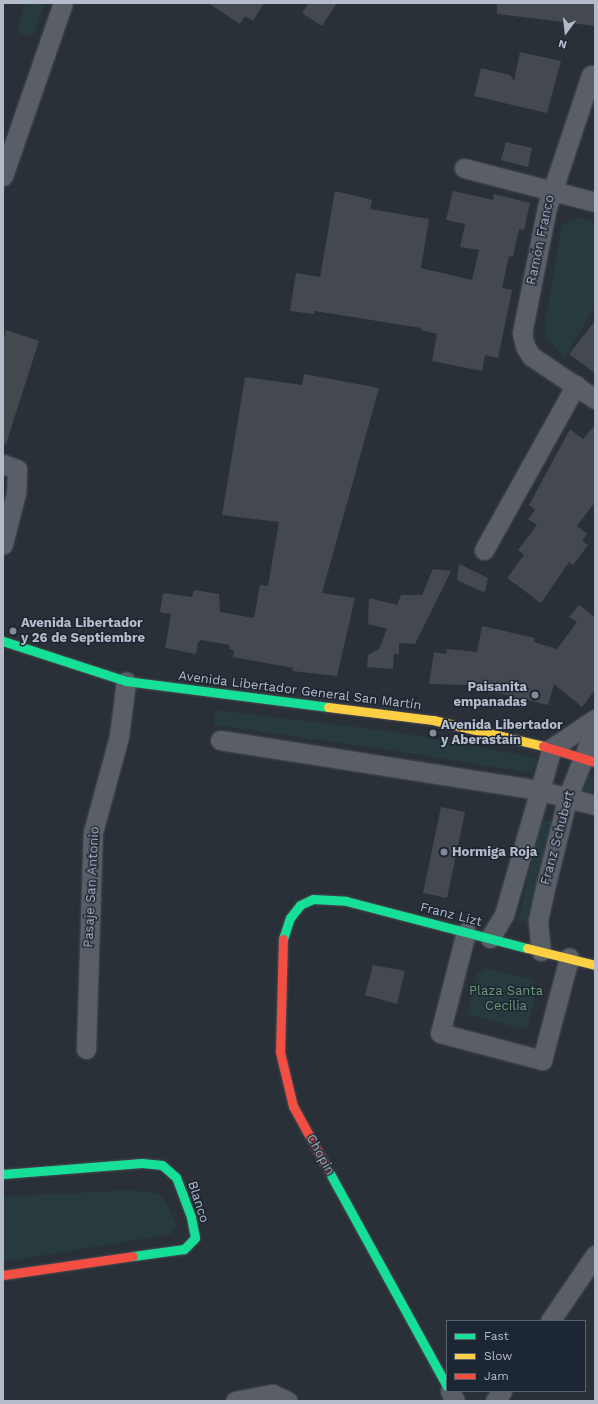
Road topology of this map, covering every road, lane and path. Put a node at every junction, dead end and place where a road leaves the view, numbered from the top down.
1 (62, 3) edge
2 (591, 75) dead end
3 (464, 168) dead end
4 (3, 176) edge
5 (552, 189) junction
6 (595, 202) edge
7 (576, 385) junction
8 (595, 400) edge
9 (3, 464) edge
10 (3, 544) edge
11 (484, 550) dead end
12 (3, 640) edge
13 (126, 681) junction
14 (595, 719) edge
15 (595, 728) edge
16 (220, 740) dead end
17 (552, 748) junction
18 (589, 760) edge
19 (538, 790) junction
20 (568, 796) junction
21 (595, 805) edge
22 (300, 905) joint
23 (466, 932) junction
24 (490, 938) junction
25 (541, 951) junction
26 (569, 958) junction
27 (595, 965) edge
28 (86, 1049) dead end
29 (3, 1174) edge
30 (595, 1255) edge
31 (3, 1275) edge
32 (551, 1320) edge
33 (446, 1384) edge
34 (450, 1392) edge
35 (501, 1392) edge
36 (235, 1401) edge
37 (288, 1401) edge
38 (455, 1401) edge
39 (495, 1401) edge

1 - 4 street
2 - 5 street, Ramón Franco
3 - 5 street
5 - 6 street
5 - 7 street, Ramón Franco
7 - 8 street, Ramón Franco
7 - 11 street
9 - 10 street
12 - 13 street, Avenida Libertador General San Martín
13 - 17 street, Avenida Libertador General San Martín
13 - 28 street, Pasaje San Antonio
14 - 17 street
15 - 18 street, Franz Schubert
16 - 19 street
17 - 18 street, Avenida Libertador General San Martín
17 - 19 street
18 - 20 street, Franz Schubert
19 - 20 street
19 - 24 street
20 - 21 street
20 - 25 street, Franz Schubert
22 - 23 street, Franz Lizt
22 - 33 street, Chopin
23 - 24 street, Franz Lizt
23 - 26 street
24 - 25 street, Franz Lizt
25 - 26 street, Franz Lizt
26 - 27 street, Franz Lizt
29 - 31 street, Blanco
30 - 32 street
34 - 38 street
35 - 39 street
36 - 37 street

